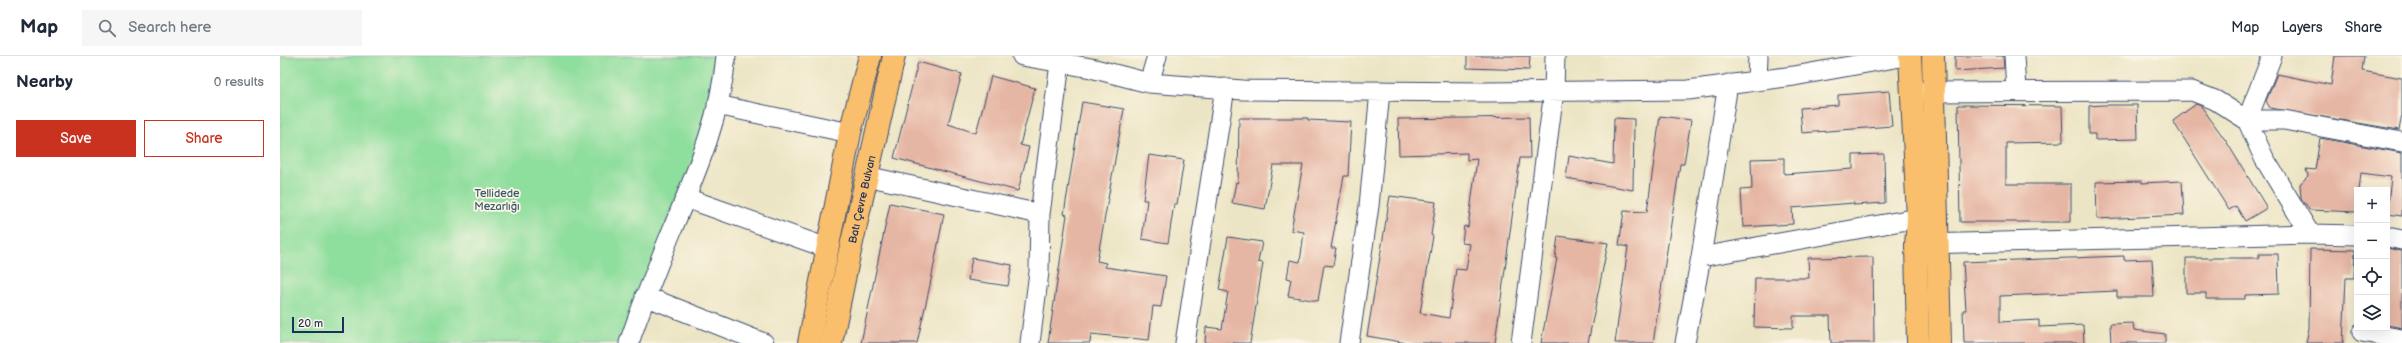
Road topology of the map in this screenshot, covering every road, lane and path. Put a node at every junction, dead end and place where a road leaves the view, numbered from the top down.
1 (726, 56) edge
2 (870, 56) edge
3 (894, 56) edge
4 (1022, 56) edge
5 (1156, 56) edge
6 (1555, 56) edge
7 (1758, 56) edge
8 (1906, 56) edge
9 (1910, 56) edge
10 (1933, 56) edge
11 (2014, 56) edge
12 (2272, 56) edge
13 (1060, 60) edge
14 (1757, 81) junction
15 (1149, 83) junction
16 (1728, 84) junction
17 (1225, 88) junction
18 (2016, 90) junction
19 (1380, 91) junction
20 (1554, 91) junction
21 (1912, 92) junction
22 (1935, 92) junction
23 (717, 105) junction
24 (2247, 120) junction
25 (850, 133) junction
26 (2402, 142) edge
27 (866, 176) junction
28 (686, 198) junction
29 (1040, 214) junction
30 (1918, 218) junction
31 (2310, 234) junction
32 (2354, 235) edge
33 (2390, 238) edge
34 (2402, 240) edge
35 (1938, 243) junction
36 (1916, 245) junction
37 (827, 248) junction
38 (1701, 256) junction
39 (645, 296) junction
40 (2362, 334) edge
41 (2402, 339) edge
42 (629, 343) edge
43 (764, 343) edge
44 (809, 343) edge
45 (831, 343) edge
46 (1030, 343) edge
47 (1185, 343) edge
48 (1349, 343) edge
49 (1521, 343) edge
50 (1685, 343) edge
51 (1918, 343) edge
52 (1940, 343) edge

1 - 23 street
2 - 25 main road, Batı Çevre Bulvarı
3 - 27 main road, Batı Çevre Bulvarı
4 - 13 street
5 - 15 street
6 - 20 street
7 - 14 street
8 - 14 street
9 - 21 main road
10 - 22 main road
11 - 18 street
12 - 24 street
13 - 15 street
13 - 29 street
14 - 16 street
15 - 17 street
16 - 20 street
16 - 38 street
17 - 19 street
17 - 47 street
18 - 22 street
18 - 24 street
19 - 20 street
19 - 48 street
20 - 49 street
21 - 22 street
21 - 30 main road
22 - 35 main road
23 - 25 street
23 - 28 street
24 - 26 street
24 - 31 street
25 - 37 main road, Batı Çevre Bulvarı
27 - 29 street
27 - 45 main road, Batı Çevre Bulvarı
28 - 37 street
28 - 39 street
29 - 46 street
30 - 36 main road
30 - 38 street
31 - 32 street
31 - 35 street
33 - 34 street
35 - 36 street
35 - 52 main road
36 - 51 main road
37 - 44 main road, Batı Çevre Bulvarı
38 - 50 street
39 - 42 street
39 - 43 street
40 - 41 street

